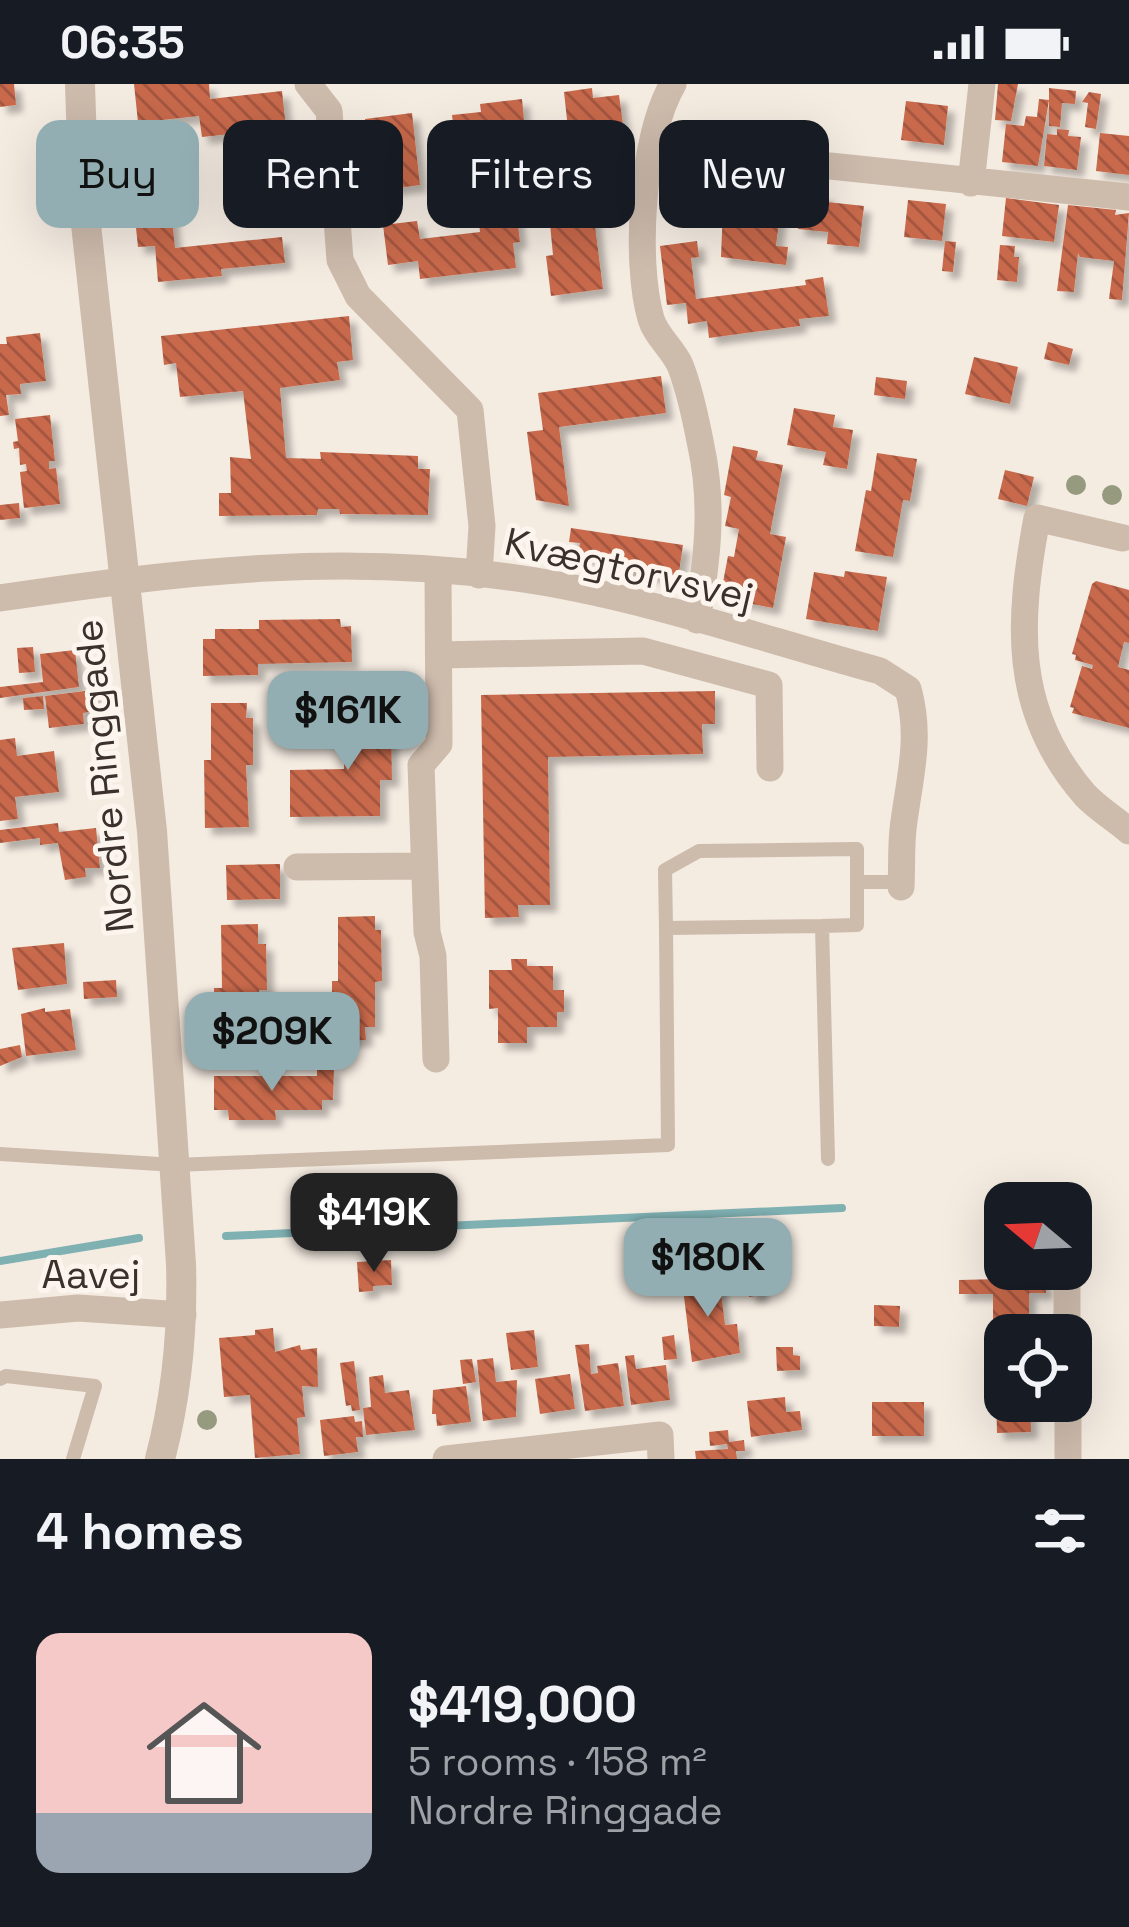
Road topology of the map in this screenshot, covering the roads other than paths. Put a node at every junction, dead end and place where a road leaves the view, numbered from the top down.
1 (80, 84) edge
2 (308, 84) edge
3 (673, 84) edge
4 (982, 84) edge
5 (830, 166) dead end
6 (971, 183) junction
7 (1129, 196) edge
8 (1123, 538) dead end
9 (438, 571) junction
10 (479, 575) junction
11 (124, 580) junction
12 (0, 598) edge
13 (697, 620) junction
14 (439, 655) junction
15 (770, 768) dead end
16 (1129, 831) edge
17 (424, 866) junction
18 (297, 867) dead end
19 (857, 882) junction
20 (901, 884) joint
21 (822, 926) junction
22 (666, 928) junction
23 (436, 1059) dead end
24 (0, 1154) edge
25 (828, 1160) dead end
26 (175, 1165) junction
27 (0, 1315) edge
28 (183, 1315) junction
29 (0, 1379) edge
30 (1068, 1422) edge
31 (661, 1447) edge
32 (73, 1459) edge
33 (160, 1459) edge
34 (449, 1459) edge
35 (1068, 1459) edge

1 - 11 street, Nordre Ringgade
2 - 10 street
3 - 13 street
4 - 6 street
5 - 6 street
6 - 7 street
8 - 16 street
9 - 10 street, Kvægtorvsvej
9 - 11 street, Kvægtorvsvej
9 - 14 street
10 - 13 street, Kvægtorvsvej
11 - 12 street, Kvægtorvsvej
11 - 26 street, Nordre Ringgade
13 - 20 street, Kvægtorvsvej
14 - 15 street
14 - 17 street
17 - 18 street
17 - 23 street
19 - 20 lane
19 - 21 lane
19 - 22 lane
21 - 22 lane
21 - 25 lane
22 - 26 lane
24 - 26 lane
26 - 28 street, Nordre Ringgade
27 - 28 street, Aavej
28 - 33 street, Nordre Ringgade
29 - 32 lane
30 - 35 street
31 - 34 street

